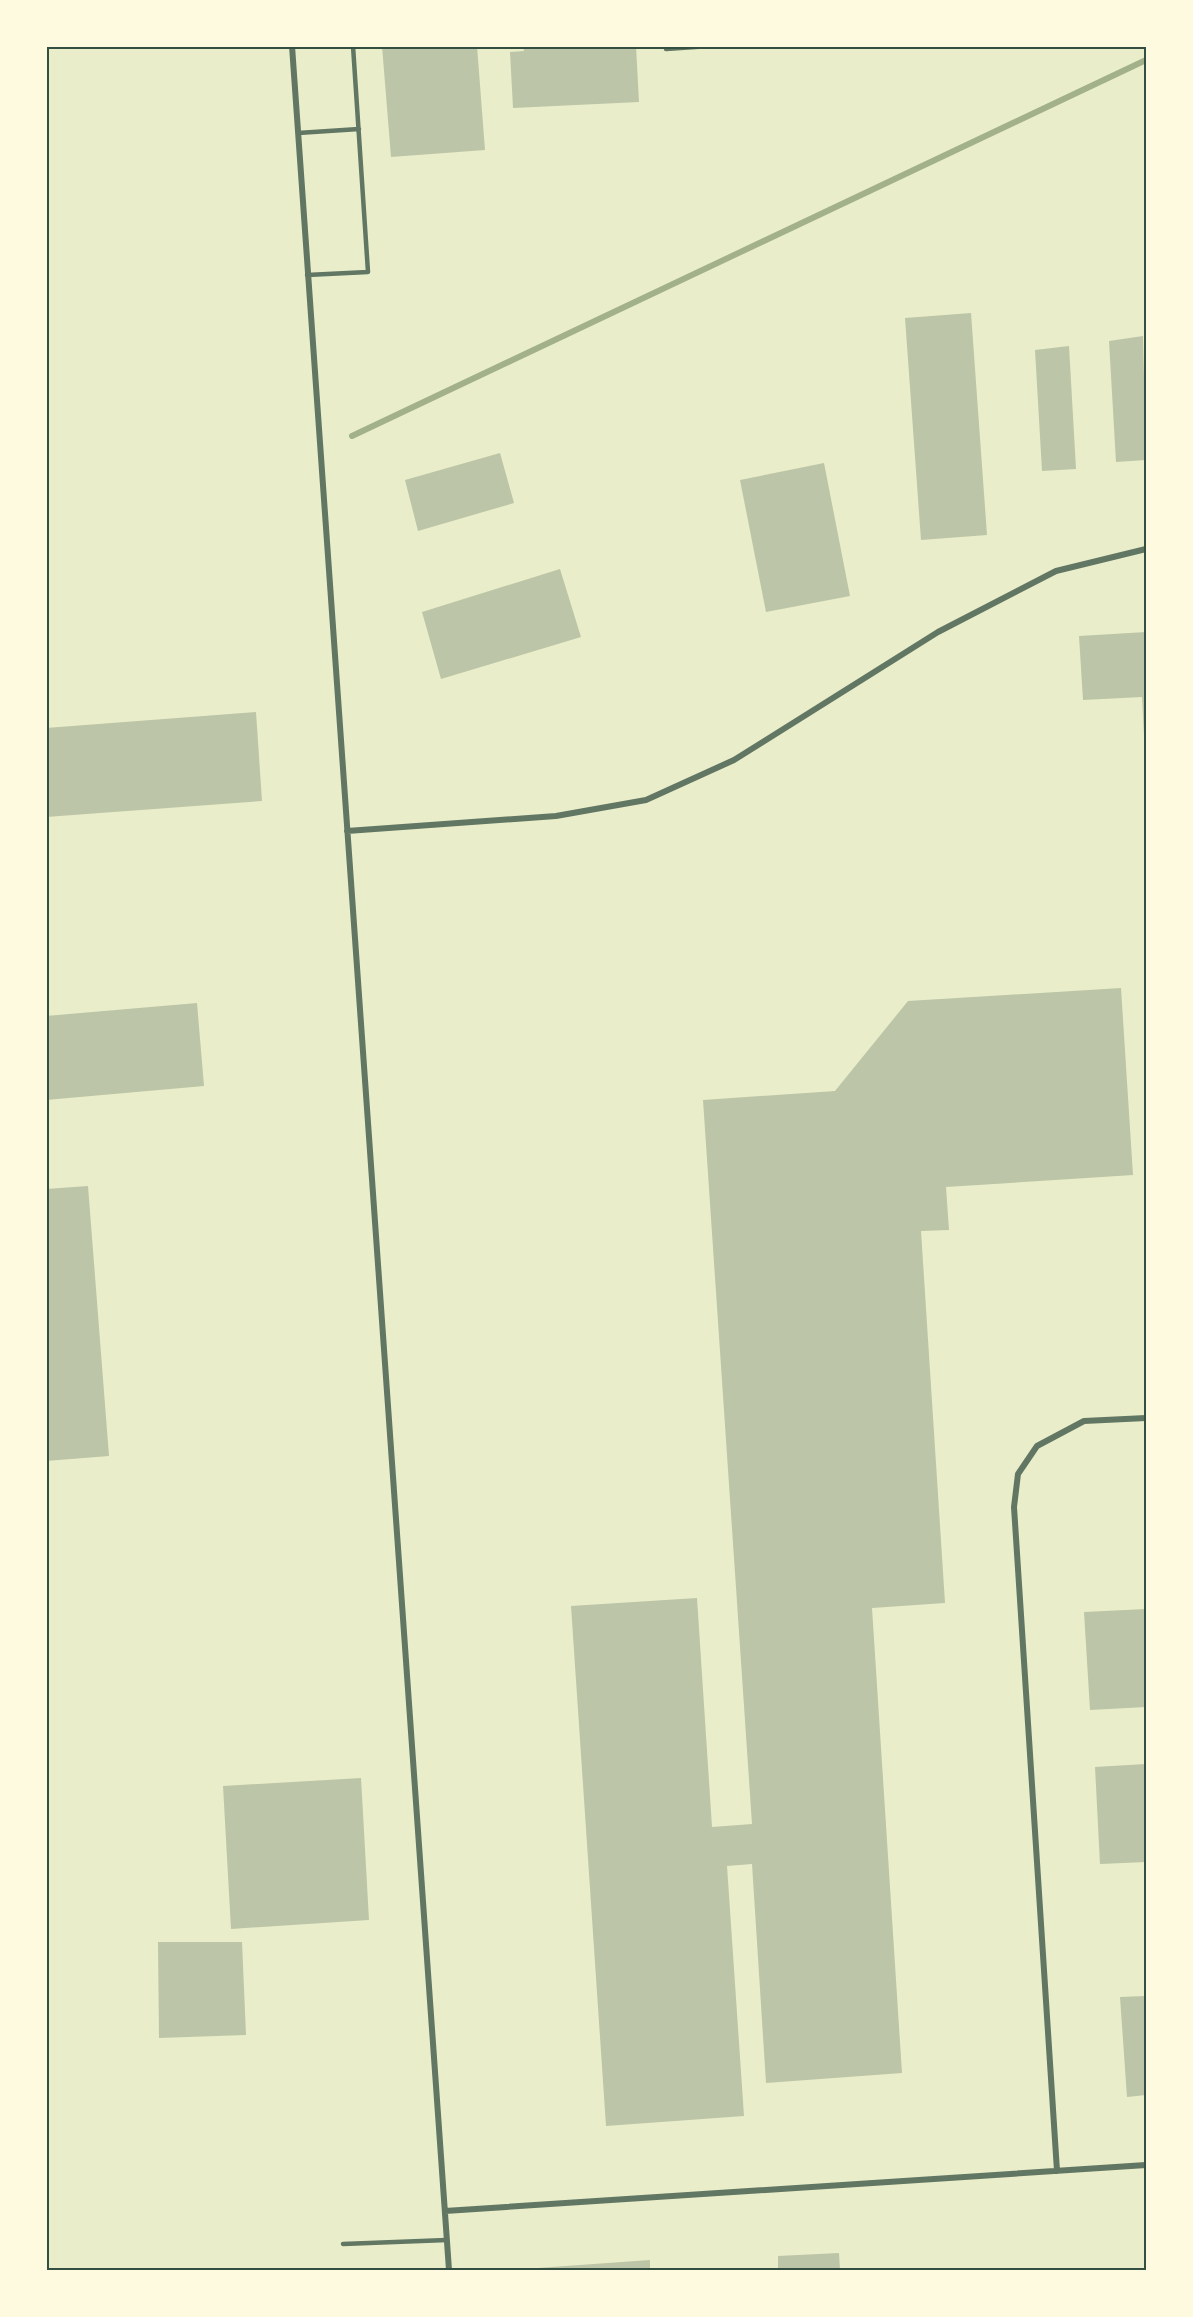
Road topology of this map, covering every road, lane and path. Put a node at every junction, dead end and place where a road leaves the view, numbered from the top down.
1 (292, 46) edge
2 (354, 46) edge
3 (666, 46) edge
4 (710, 46) edge
5 (359, 129) junction
6 (298, 133) junction
7 (307, 275) junction
8 (1146, 549) edge
9 (347, 831) junction
10 (1146, 1418) edge
11 (1146, 2165) edge
12 (1057, 2171) junction
13 (444, 2211) junction
14 (447, 2240) junction
15 (343, 2244) dead end
16 (449, 2271) edge

1 - 6 street
2 - 5 lane
3 - 4 lane
5 - 6 lane
5 - 7 lane
6 - 7 street
7 - 9 street
8 - 9 street
9 - 13 street
10 - 12 street
11 - 12 street
12 - 13 street
13 - 14 street
14 - 15 lane
14 - 16 street

